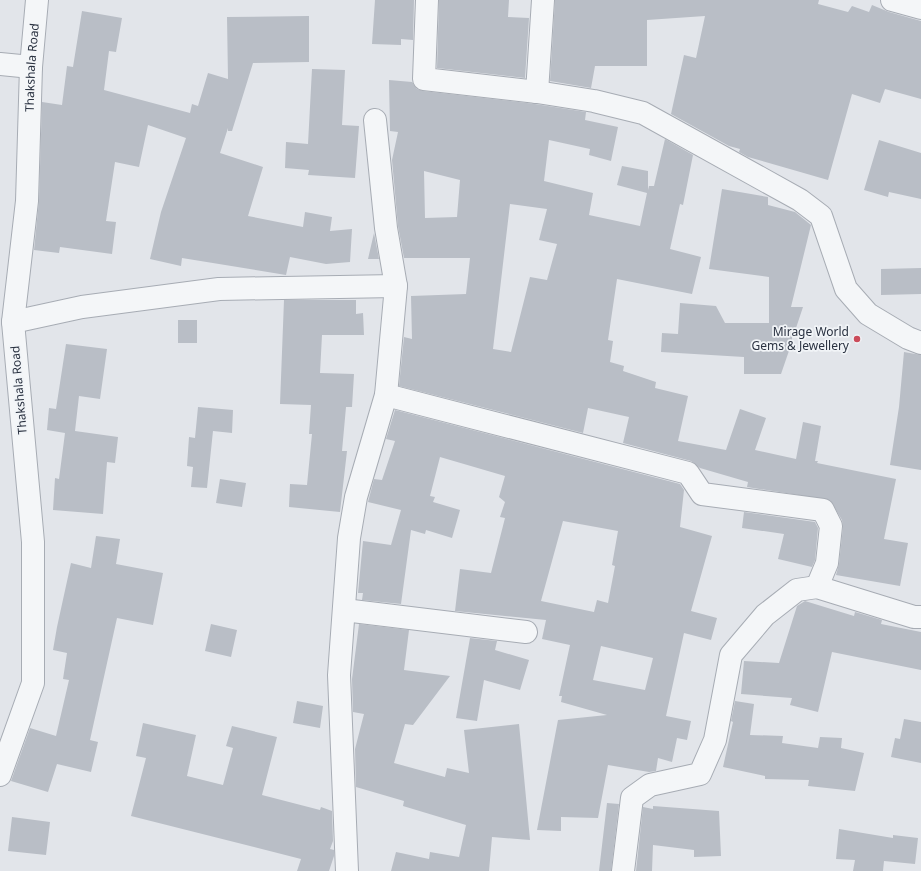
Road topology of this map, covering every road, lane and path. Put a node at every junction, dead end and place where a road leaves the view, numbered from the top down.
1 (37, 0) edge
2 (427, 0) edge
3 (543, 0) edge
4 (892, 0) edge
5 (921, 8) edge
6 (0, 64) edge
7 (31, 67) junction
8 (537, 92) junction
9 (376, 120) dead end
10 (396, 286) junction
11 (13, 322) junction
12 (921, 343) edge
13 (386, 395) junction
14 (817, 587) junction
15 (344, 610) junction
16 (921, 617) edge
17 (526, 632) dead end
18 (0, 775) edge
19 (347, 871) edge
20 (623, 871) edge

1 - 7 street, Thakshala Road
2 - 8 street
3 - 8 street
4 - 5 street
6 - 7 street
7 - 11 street, Thakshala Road
8 - 12 street
9 - 10 street
10 - 11 street
10 - 13 street
11 - 18 street, Thakshala Road
13 - 14 street
13 - 15 street
14 - 16 street
14 - 20 street
15 - 17 street
15 - 19 street

